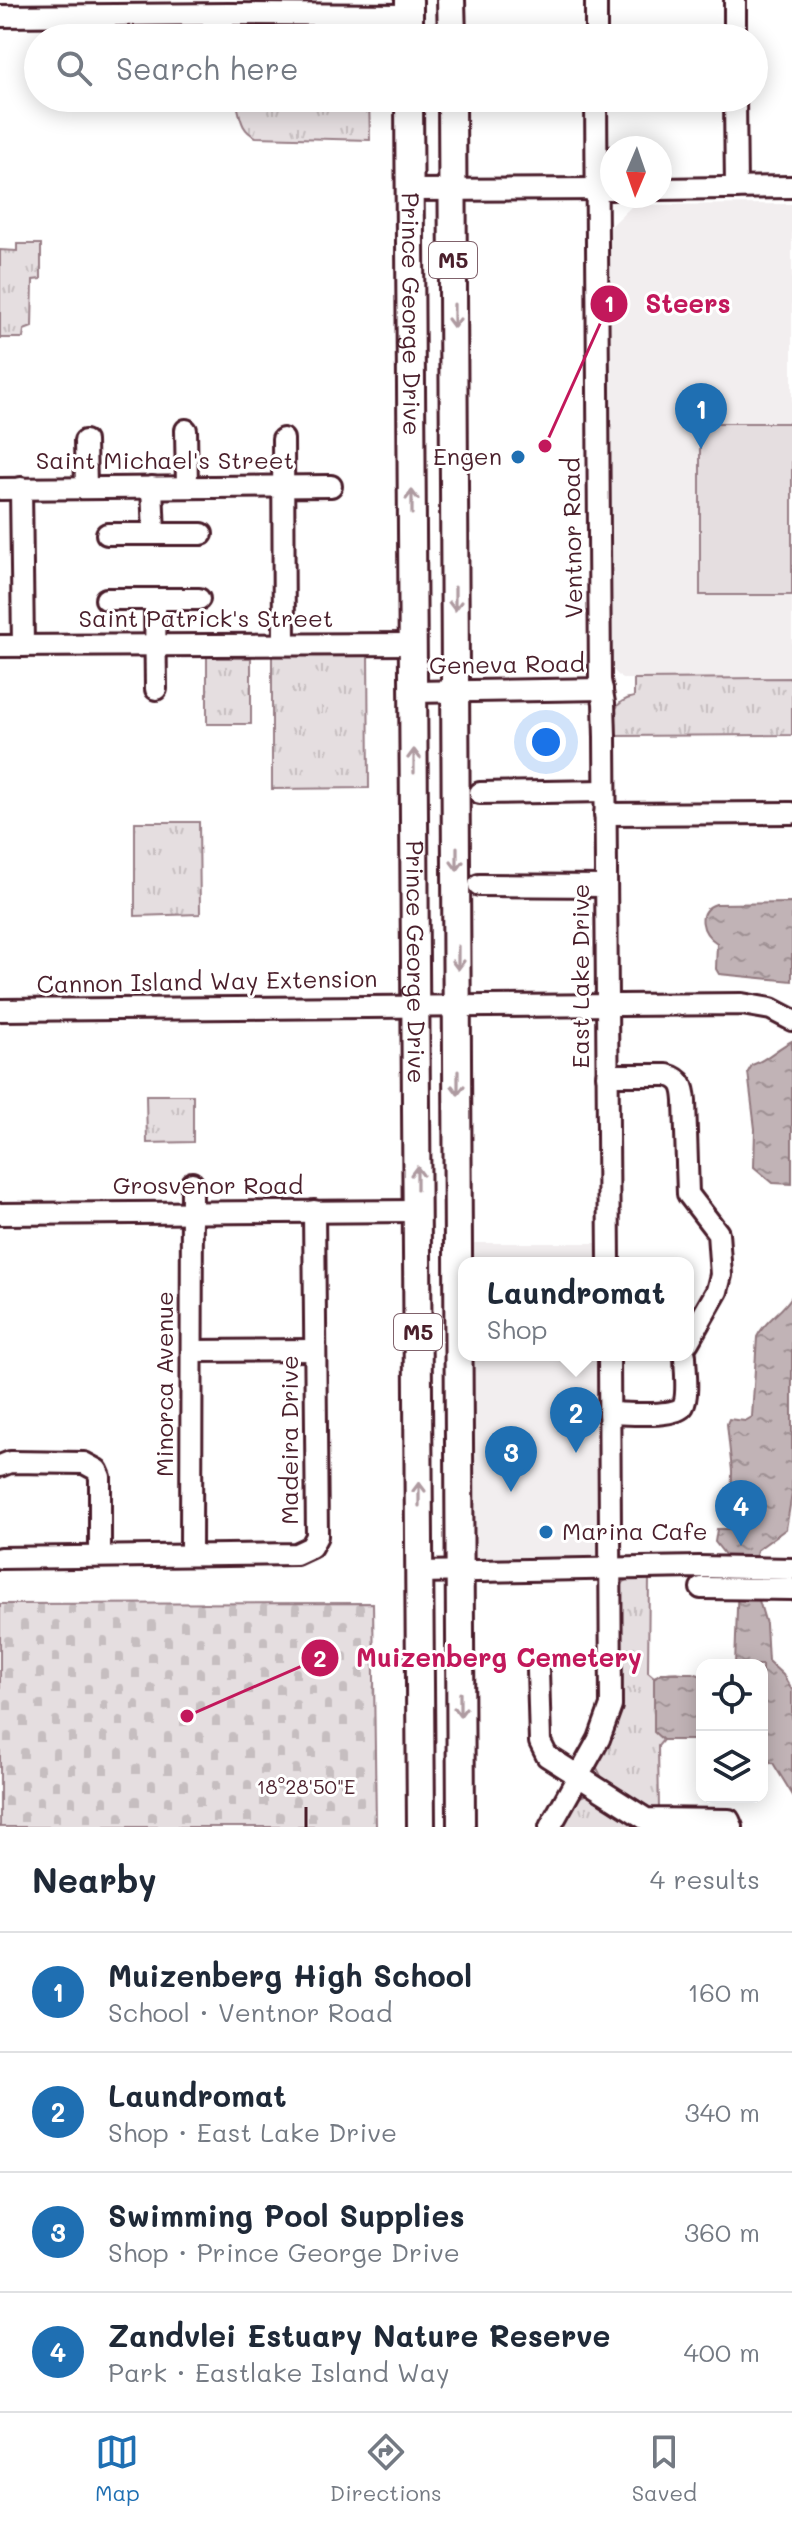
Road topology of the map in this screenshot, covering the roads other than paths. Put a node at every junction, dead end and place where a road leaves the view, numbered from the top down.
1 (451, 0) edge
2 (596, 0) edge
3 (735, 0) edge
4 (178, 7) edge
5 (0, 16) edge
6 (409, 18) edge
7 (452, 24) edge
8 (596, 24) edge
9 (735, 24) edge
10 (409, 112) edge
11 (452, 112) edge
12 (597, 112) edge
13 (735, 112) edge
14 (600, 143) edge
15 (792, 187) edge
16 (736, 188) junction
17 (600, 189) edge
18 (672, 189) edge
19 (410, 190) junction
20 (453, 190) junction
21 (604, 208) edge
22 (186, 430) dead end
23 (283, 439) dead end
24 (85, 441) dead end
25 (284, 486) junction
26 (331, 486) dead end
27 (152, 487) junction
28 (187, 487) junction
29 (10, 488) edge
30 (86, 488) junction
31 (107, 534) dead end
32 (154, 534) junction
33 (202, 534) dead end
34 (106, 599) dead end
35 (155, 599) junction
36 (199, 599) dead end
37 (284, 644) junction
38 (413, 644) junction
39 (156, 645) junction
40 (0, 646) edge
41 (23, 646) junction
42 (156, 689) dead end
43 (602, 689) junction
44 (413, 692) junction
45 (456, 692) junction
46 (605, 791) junction
47 (480, 793) dead end
48 (792, 813) edge
49 (605, 814) junction
50 (479, 885) dead end
51 (606, 886) junction
52 (606, 1004) junction
53 (458, 1005) junction
54 (415, 1006) junction
55 (0, 1010) edge
56 (792, 1020) edge
57 (607, 1075) junction
58 (192, 1183) dead end
59 (314, 1211) junction
60 (417, 1211) junction
61 (192, 1212) junction
62 (0, 1214) edge
63 (459, 1257) edge
64 (609, 1257) edge
65 (694, 1331) edge
66 (315, 1350) junction
67 (192, 1351) junction
68 (459, 1361) edge
69 (609, 1361) edge
70 (685, 1361) edge
71 (609, 1413) junction
72 (0, 1466) edge
73 (191, 1555) junction
74 (100, 1556) junction
75 (0, 1558) edge
76 (611, 1569) junction
77 (792, 1569) edge
78 (460, 1571) junction
79 (419, 1572) junction
80 (701, 1588) dead end
81 (792, 1589) edge
82 (538, 1670) dead end
83 (580, 1777) junction
84 (647, 1823) edge
85 (421, 1827) edge
86 (461, 1827) edge
87 (550, 1827) edge
88 (732, 1827) edge

1 - 7 main road
2 - 8 street
3 - 9 street
4 - 5 street
4 - 6 street
10 - 19 main road, Prince George Drive / M5
11 - 20 main road, Prince George Drive / M5
12 - 14 street, Ventnor Road
13 - 16 street
15 - 16 street
16 - 18 street
17 - 20 street
19 - 20 street
38 -> 19 main road, Prince George Drive / M5
20 -> 45 main road, Prince George Drive / M5
21 - 43 street, Ventnor Road
22 - 28 street
23 - 25 street
24 - 30 street
25 - 26 street, Saint Michael's Street
25 - 28 street, Saint Michael's Street
25 - 37 street
27 - 28 street, Saint Michael's Street
27 - 30 street, Saint Michael's Street
27 - 32 street
29 - 30 street, Saint Michael's Street
29 - 41 street
31 - 32 street
32 - 33 street
34 - 35 street
35 - 36 street
35 - 39 street
37 - 38 street, Saint Patrick's Street
37 - 39 street, Saint Patrick's Street
38 - 44 main road, Prince George Drive / M5
39 - 41 street, Saint Patrick's Street
39 - 42 street
40 - 41 street, Saint Patrick's Street
43 - 45 street, Geneva Road
43 - 46 street, East Lake Drive
44 - 45 street, Geneva Road
54 -> 44 main road, Prince George Drive / M5
45 -> 53 main road, Prince George Drive / M5
46 - 47 street
46 - 49 street, East Lake Drive
48 - 49 street
49 - 51 street, East Lake Drive
50 - 51 street
51 - 52 street, East Lake Drive
52 - 53 street, Cannon Island Way Extension
52 - 56 street, Cannon Island Way Extension
52 - 57 street, East Lake Drive
53 - 54 street, Cannon Island Way Extension
53 -> 63 main road, Prince George Drive / M5
54 - 55 street, Cannon Island Way Extension
60 -> 54 main road, Prince George Drive / M5
57 - 64 street, East Lake Drive
57 - 65 street
58 - 61 street, Minorca Avenue
59 - 60 street, Grosvenor Road
59 - 61 street, Grosvenor Road
59 - 66 street, Madeira Drive
79 -> 60 main road, Prince George Drive / M5
61 - 62 street, Grosvenor Road
61 - 67 street, Minorca Avenue
66 - 67 street
66 - 73 street, Madeira Drive
67 - 73 street, Minorca Avenue
68 -> 78 main road, Prince George Drive / M5
69 - 71 street
70 - 71 street
71 - 76 street
72 - 74 street
73 - 74 street, Madeira Drive
74 - 75 street, Madeira Drive
76 - 77 street
76 - 78 street
76 - 83 street
78 - 79 street
78 -> 86 main road, Prince George Drive / M5
79 - 85 main road, Prince George Drive / M5
80 - 81 street
82 - 83 street
83 - 84 street
83 - 87 street
84 - 88 street

